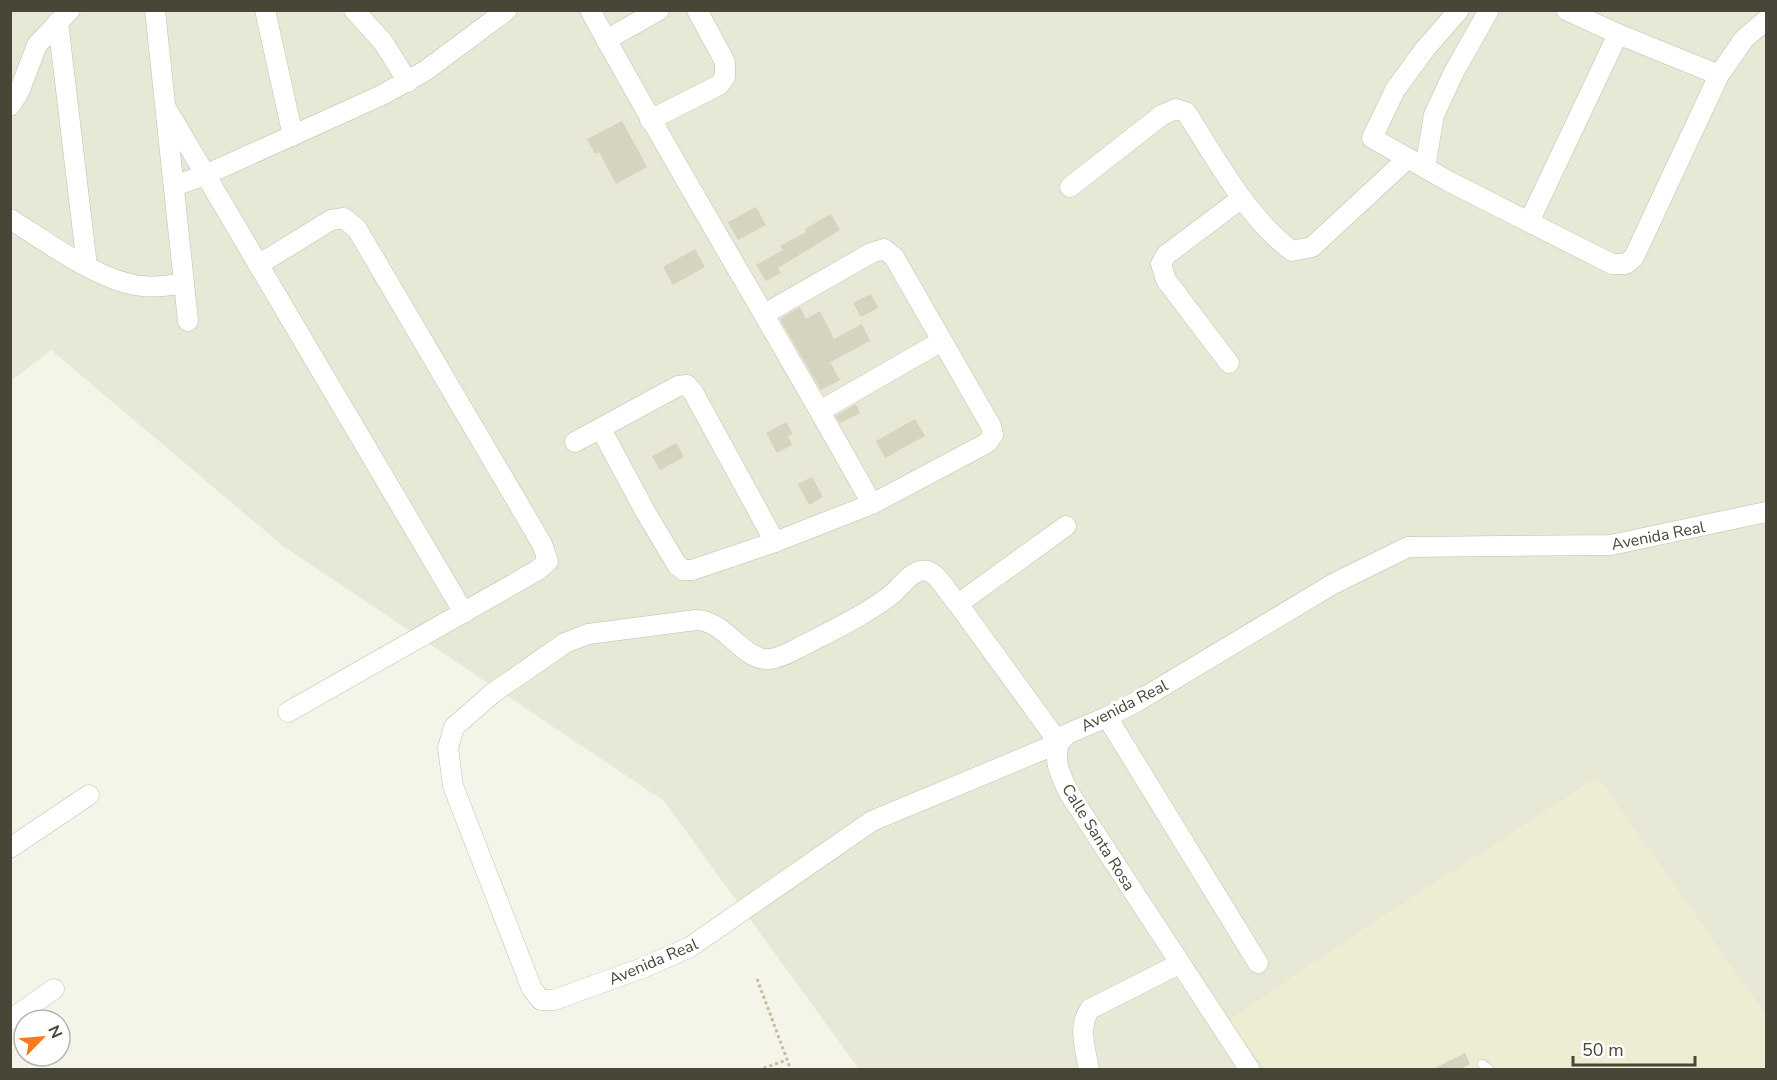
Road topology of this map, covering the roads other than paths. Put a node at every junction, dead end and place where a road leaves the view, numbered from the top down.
1 (155, 10) edge
2 (265, 10) edge
3 (354, 10) edge
4 (507, 10) edge
5 (590, 10) edge
6 (659, 10) edge
7 (697, 10) edge
8 (1459, 10) edge
9 (1489, 10) edge
10 (1566, 10) edge
11 (64, 16) edge
12 (485, 17) edge
13 (1767, 20) edge
14 (1618, 34) junction
15 (606, 40) junction
16 (1719, 75) junction
17 (408, 82) junction
18 (10, 106) edge
19 (166, 108) junction
20 (650, 120) junction
21 (293, 136) junction
22 (1407, 159) junction
23 (1425, 168) junction
24 (205, 175) junction
25 (174, 186) junction
26 (1070, 187) dead end
27 (1242, 198) junction
28 (10, 219) edge
29 (1529, 222) junction
30 (258, 265) junction
31 (87, 266) junction
32 (184, 283) junction
33 (764, 314) junction
34 (188, 321) dead end
35 (942, 340) junction
36 (1229, 363) dead end
37 (820, 411) junction
38 (601, 429) junction
39 (575, 442) dead end
40 (872, 504) junction
41 (1767, 512) edge
42 (1066, 526) dead end
43 (775, 542) junction
44 (958, 604) junction
45 (464, 613) junction
46 (288, 712) dead end
47 (1107, 717) junction
48 (1059, 743) junction
49 (89, 795) dead end
50 (10, 848) edge
51 (1258, 963) dead end
52 (1179, 964) junction
53 (54, 989) dead end
54 (10, 1020) edge
55 (1089, 1070) edge
56 (1250, 1070) edge

1 - 19 street
2 - 21 street
3 - 17 street
4 - 12 street
5 - 15 street
6 - 15 street
7 - 20 street
8 - 22 street
9 - 23 street
10 - 14 street
11 - 18 street
11 - 31 street
12 - 17 street
13 - 16 street
14 - 16 street
14 - 29 street
15 - 20 street
16 - 29 street
17 - 21 street
19 - 24 street
19 - 25 street
20 - 33 street
21 - 24 street
22 - 23 street
22 - 27 street
23 - 29 street
24 - 25 street
24 - 30 street
25 - 32 street
26 - 27 street
27 - 36 street
28 - 31 street
30 - 45 street
30 - 45 street
31 - 32 street
32 - 34 street
33 - 35 street
33 - 37 street
35 - 37 street
35 - 40 street
37 - 40 street
38 - 39 street
38 - 43 street
38 - 43 street
40 - 43 street
41 - 47 street, Avenida Real
42 - 44 street
44 - 48 street
44 - 48 street, Avenida Real
45 - 46 street
47 - 48 street, Avenida Real
47 - 51 street
48 - 52 street, Calle Santa Rosa
49 - 50 street
52 - 55 street
52 - 56 street, Calle Santa Rosa
53 - 54 street

